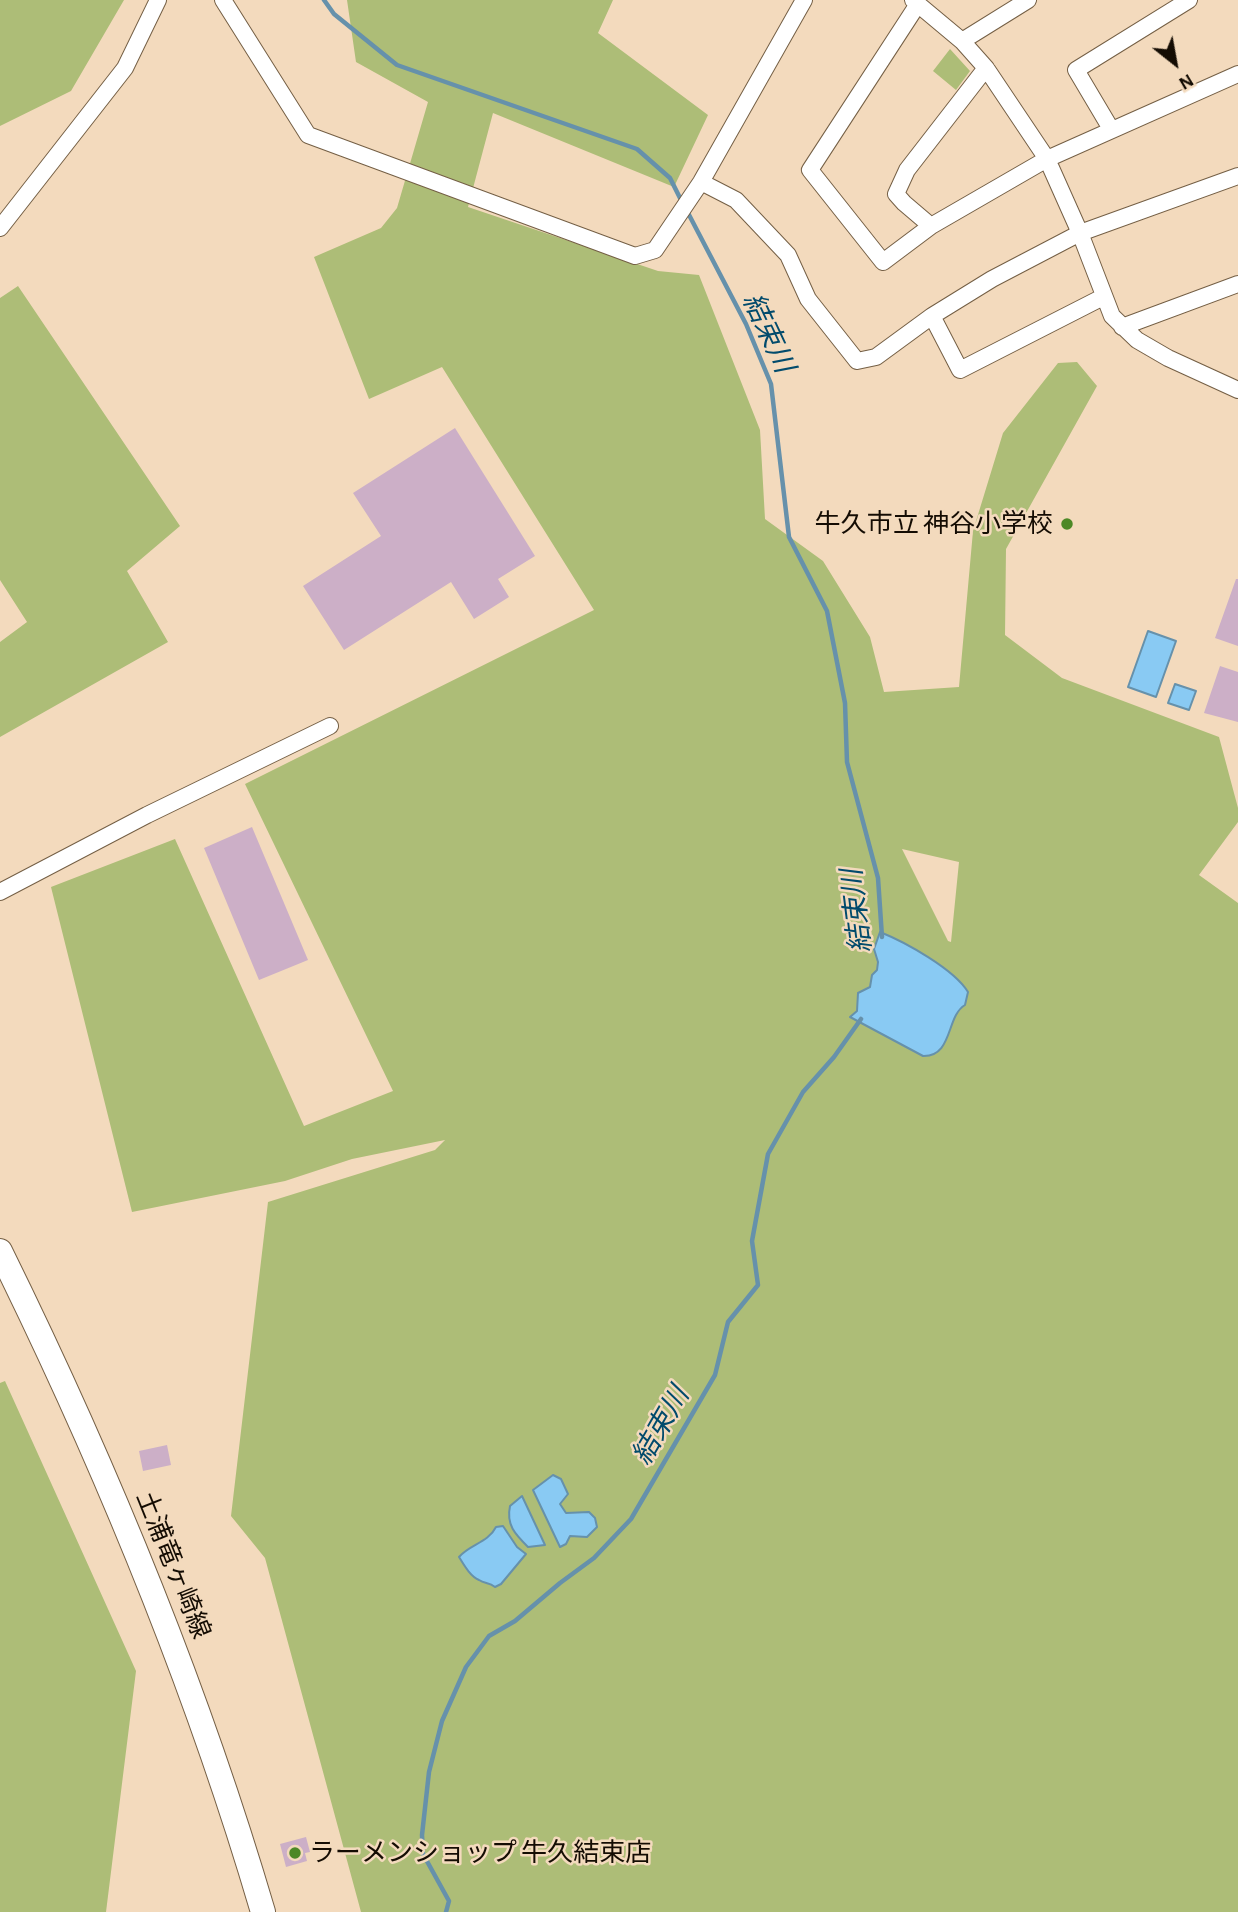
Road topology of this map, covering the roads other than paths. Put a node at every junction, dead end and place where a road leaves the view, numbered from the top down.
1 (158, 0) edge
2 (223, 0) edge
3 (804, 0) edge
4 (1028, 0) edge
5 (1189, 0) edge
6 (915, 2) edge
7 (962, 41) junction
8 (986, 68) junction
9 (1238, 74) edge
10 (1111, 129) junction
11 (1048, 159) junction
12 (1238, 176) edge
13 (701, 182) junction
14 (931, 226) junction
15 (0, 228) edge
16 (1080, 233) junction
17 (1238, 284) edge
18 (1103, 297) junction
19 (932, 316) junction
20 (1122, 327) junction
21 (1238, 390) edge
22 (330, 726) dead end
23 (0, 892) edge
24 (0, 1251) edge
25 (263, 1912) edge

1 - 15 street
2 - 13 street
3 - 13 street
4 - 7 street
5 - 10 street
6 - 7 street
6 - 14 street
7 - 8 street
8 - 11 street
8 - 14 street
9 - 10 street
10 - 11 street
11 - 14 street
11 - 16 street
12 - 16 street
13 - 19 street
16 - 18 street
16 - 19 street
17 - 20 street
18 - 19 street
18 - 20 street
20 - 21 street
22 - 23 street
24 - 25 main road, 土浦竜ヶ崎線

